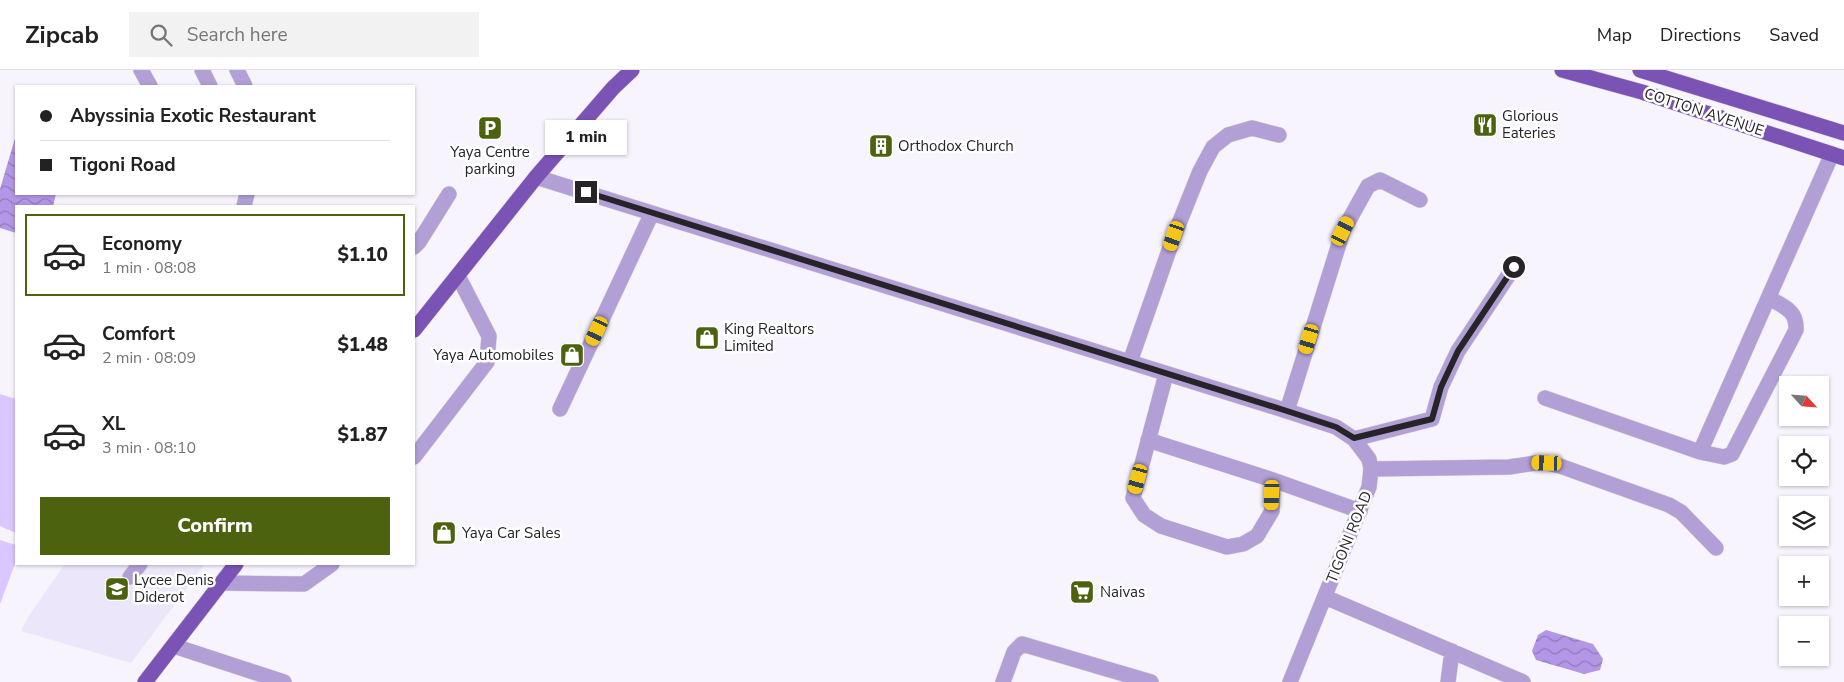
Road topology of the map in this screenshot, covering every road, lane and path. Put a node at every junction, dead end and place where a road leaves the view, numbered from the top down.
1 (141, 70) edge
2 (202, 70) edge
3 (237, 70) edge
4 (625, 70) edge
5 (632, 70) edge
6 (1562, 70) edge
7 (1645, 71) edge
8 (149, 85) edge
9 (210, 85) edge
10 (244, 85) edge
11 (613, 88) junction
12 (1844, 133) edge
13 (1279, 135) dead end
14 (1838, 156) edge
15 (536, 177) junction
16 (449, 194) dead end
17 (1420, 200) dead end
18 (652, 213) junction
19 (415, 246) edge
20 (1514, 267) dead end
21 (458, 276) junction
22 (1769, 298) junction
23 (415, 329) edge
24 (1130, 362) junction
25 (1166, 374) junction
26 (1545, 398) dead end
27 (560, 409) dead end
28 (1287, 411) junction
29 (1354, 438) junction
30 (1148, 440) junction
31 (1700, 452) junction
32 (415, 456) edge
33 (1371, 469) junction
34 (1272, 480) junction
35 (1360, 511) junction
36 (1716, 548) dead end
37 (139, 565) edge
38 (235, 565) edge
39 (331, 565) edge
40 (130, 577) dead end
41 (221, 584) junction
42 (1325, 597) junction
43 (174, 646) junction
44 (1452, 651) junction
45 (245, 670) junction
46 (145, 682) edge
47 (235, 682) edge
48 (284, 682) edge
49 (1003, 682) edge
50 (1151, 682) edge
51 (1290, 682) edge
52 (1448, 682) edge
53 (1524, 682) edge

1 - 8 street
2 - 9 street
3 - 10 street
4 - 11 main road
5 - 11 main road
6 - 14 main road, COTTON AVENUE
7 - 12 main road, COTTON AVENUE
11 - 15 main road
13 - 24 street
14 - 22 street
15 - 18 street, TIGONI ROAD
15 - 21 main road
16 - 19 street
17 - 28 street
18 - 24 street, TIGONI ROAD
18 - 27 street
20 - 29 street
21 - 23 main road
21 - 32 street
22 - 31 street
22 - 31 street
24 - 25 street, TIGONI ROAD
25 - 28 street, TIGONI ROAD
25 - 30 street
26 - 31 street
28 - 29 street, TIGONI ROAD
29 - 33 street, TIGONI ROAD
30 - 34 street
30 - 34 street
33 - 35 street, TIGONI ROAD
33 - 36 street
34 - 35 street
35 - 42 street, TIGONI ROAD
37 - 40 street
38 - 41 main road
39 - 41 street
41 - 43 main road
42 - 44 street
42 - 51 street, TIGONI ROAD
43 - 45 street
43 - 46 main road
44 - 52 street
44 - 53 street
45 - 47 street
45 - 48 street
49 - 50 street

